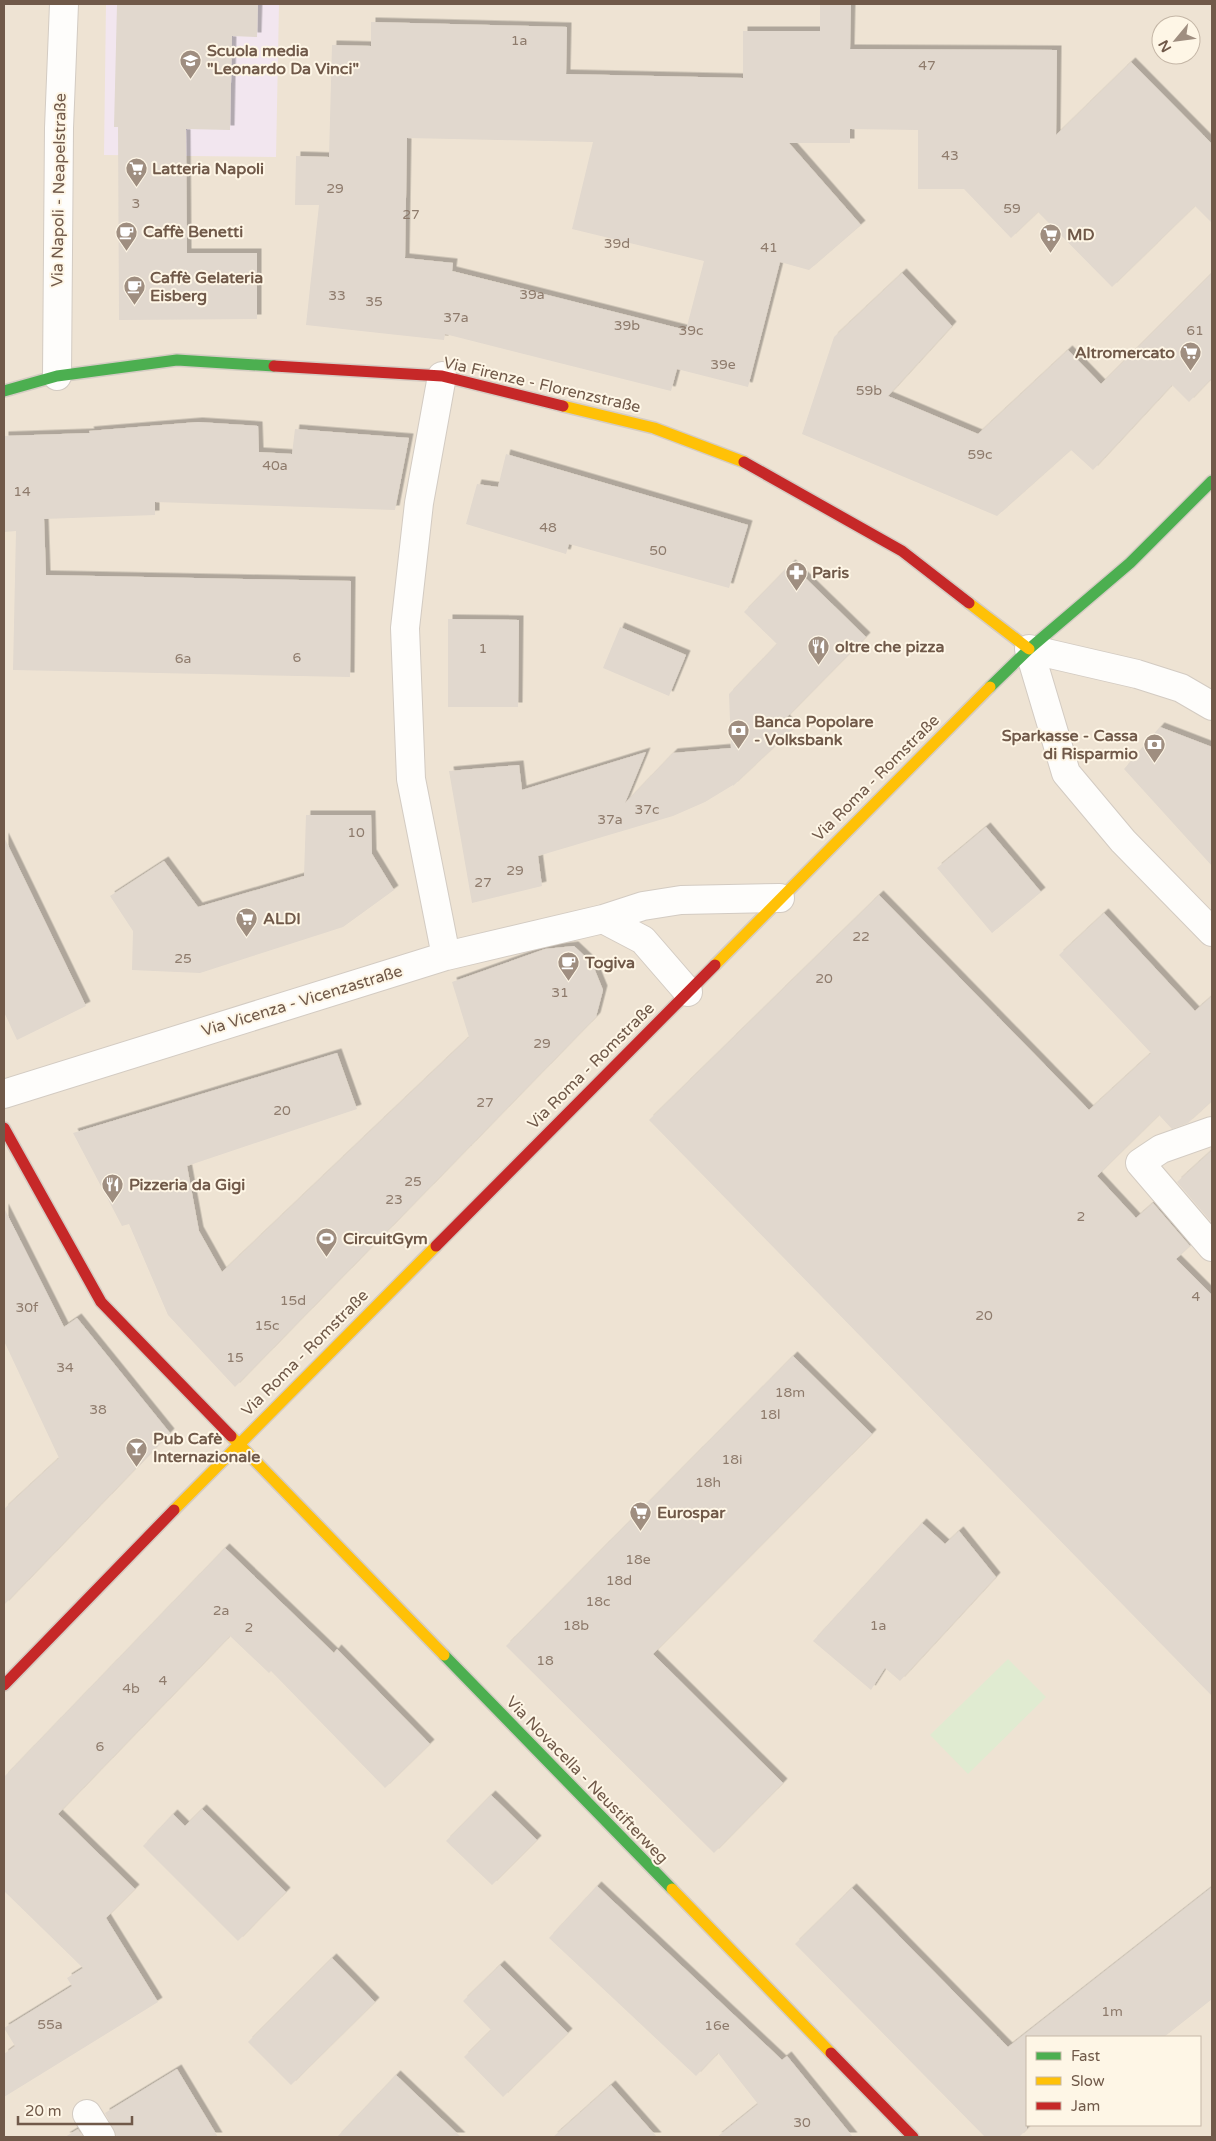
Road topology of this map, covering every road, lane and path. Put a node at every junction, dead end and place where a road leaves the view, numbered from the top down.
1 (64, 4) edge
2 (57, 376) junction
3 (442, 376) junction
4 (4, 391) edge
5 (1212, 481) edge
6 (1029, 649) junction
7 (1212, 706) edge
8 (780, 898) junction
9 (603, 919) junction
10 (1212, 932) edge
11 (446, 956) junction
12 (688, 992) junction
13 (4, 1094) edge
14 (4, 1128) edge
15 (1212, 1131) edge
16 (1212, 1247) edge
17 (238, 1444) junction
18 (4, 1685) edge
19 (87, 2114) dead end
20 (101, 2137) edge
21 (913, 2137) edge

1 - 2 street, Via Napoli - Neapelstraße
2 - 3 street, Via Firenze - Florenzstraße
2 - 4 street, Via Firenze - Florenzstraße
3 - 6 street, Via Firenze - Florenzstraße
3 - 11 street
5 - 6 street, Via Roma - Romstraße
6 - 7 street
6 - 8 street, Via Roma - Romstraße
6 - 10 street
8 - 9 street, Via Vicenza - Vicenzastraße
8 - 12 street, Via Roma - Romstraße
9 - 11 street, Via Vicenza - Vicenzastraße
9 - 12 street
11 - 13 street, Via Vicenza - Vicenzastraße
12 - 17 street, Via Roma - Romstraße
14 - 17 street, Via Novacella - Neustifterweg
15 - 16 street
17 - 18 street, Via Roma - Romstraße
17 - 21 street, Via Novacella - Neustifterweg
19 - 20 street

